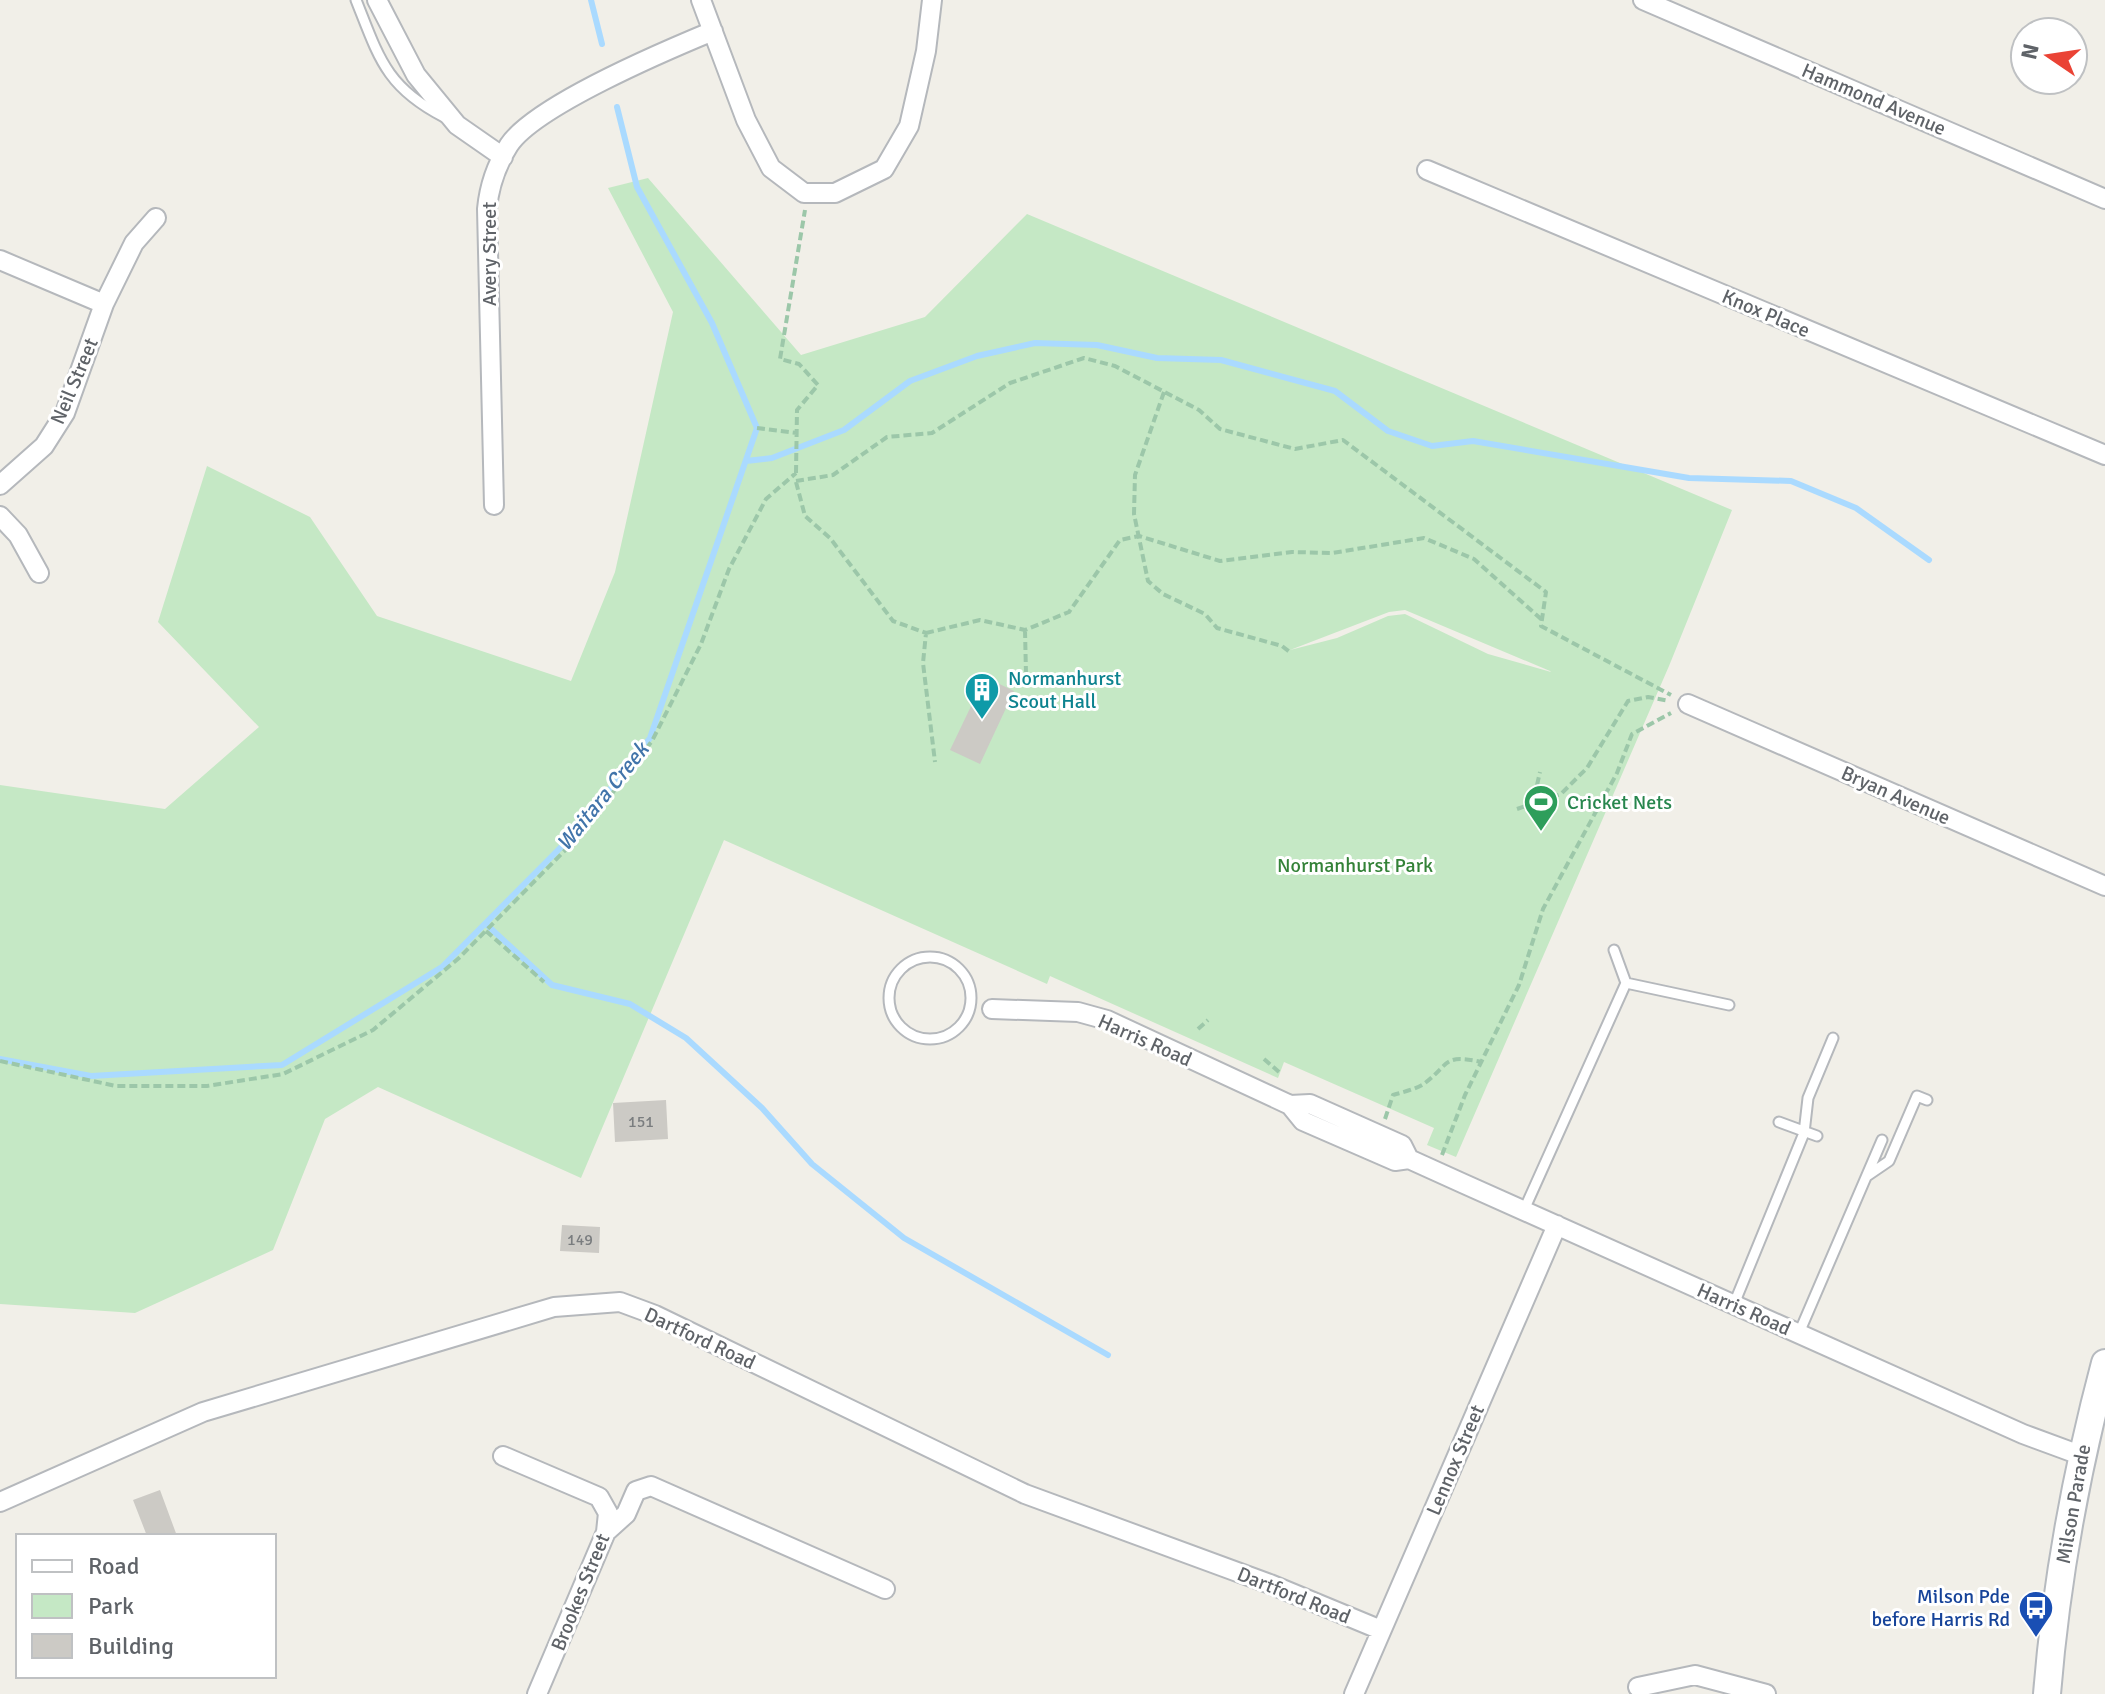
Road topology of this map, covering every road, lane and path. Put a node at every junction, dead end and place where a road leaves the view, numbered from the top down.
1 (356, 0) edge
2 (377, 0) edge
3 (701, 0) edge
4 (932, 0) edge
5 (1643, 0) edge
6 (713, 31) junction
7 (457, 125) junction
8 (503, 157) junction
9 (1427, 170) dead end
10 (2105, 199) edge
11 (805, 210) dead end
12 (156, 218) dead end
13 (0, 260) edge
14 (104, 304) junction
15 (1164, 392) junction
16 (757, 428) dead end
17 (797, 433) junction
18 (2105, 455) edge
19 (796, 473) junction
20 (796, 481) junction
21 (0, 485) edge
22 (494, 505) dead end
23 (0, 516) edge
24 (1139, 536) junction
25 (39, 573) dead end
26 (1541, 619) junction
27 (1025, 630) junction
28 (926, 633) junction
29 (1291, 653) dead end
30 (1026, 674) dead end
31 (1688, 704) junction
32 (935, 762) dead end
33 (1540, 772) dead end
34 (1537, 785) dead end
35 (1517, 809) dead end
36 (2105, 886) edge
37 (486, 931) junction
38 (1614, 950) dead end
39 (544, 982) dead end
40 (1626, 983) junction
41 (1729, 1005) dead end
42 (970, 1008) junction
43 (992, 1009) joint
44 (1208, 1020) dead end
45 (1198, 1029) dead end
46 (1833, 1038) dead end
47 (1264, 1059) dead end
48 (0, 1061) edge
49 (1482, 1062) junction
50 (1279, 1072) dead end
51 (1927, 1100) dead end
52 (1290, 1105) junction
53 (1779, 1122) dead end
54 (1804, 1133) junction
55 (1817, 1136) dead end
56 (1381, 1137) junction
57 (1882, 1140) dead end
58 (1409, 1159) junction
59 (1436, 1171) junction
60 (1867, 1176) junction
61 (1524, 1210) junction
62 (1557, 1225) junction
63 (1734, 1304) junction
64 (1799, 1333) junction
65 (2105, 1363) edge
66 (2080, 1455) junction
67 (503, 1456) dead end
68 (0, 1502) edge
69 (606, 1532) junction
70 (885, 1589) dead end
71 (1381, 1630) junction
72 (1638, 1687) dead end
73 (537, 1694) edge
74 (1354, 1694) edge
75 (1766, 1694) edge
76 (2047, 1694) edge

1 - 7 lane
2 - 7 street
3 - 6 street
4 - 6 street
5 - 10 street, Hammond Avenue
6 - 8 street, Avery Street
7 - 8 street
8 - 22 street, Avery Street
9 - 18 street, Knox Place
11 - 17 path
12 - 14 street, Neil Street
13 - 14 street
14 - 21 street, Neil Street
15 - 20 path
15 - 24 path
15 - 26 path
16 - 17 path
17 - 19 path
19 - 20 path
19 - 37 path
20 - 28 path
23 - 25 street
24 - 26 path
24 - 27 path
24 - 29 path
26 - 31 path
27 - 28 path
27 - 30 path
28 - 32 path
31 - 35 path
31 - 36 street, Bryan Avenue
31 - 49 path
33 - 34 path
37 - 39 path
37 - 48 path
38 - 40 lane
40 - 41 lane
40 - 61 lane
42 - 42 lane
42 - 43 lane
43 - 52 street, Harris Road
44 - 45 path
46 - 54 lane
47 - 50 path
49 - 56 path
49 - 59 path
51 - 60 lane
52 - 56 street, Harris Road
52 - 58 street, Harris Road
53 - 54 lane
54 - 55 lane
54 - 63 lane
56 - 58 street, Harris Road
57 - 60 lane
58 - 59 street, Harris Road
59 - 61 street, Harris Road
60 - 64 lane
61 - 62 street, Harris Road
62 - 63 street, Harris Road
62 - 71 street, Lennox Street
63 - 64 street, Harris Road
64 - 66 street, Harris Road
65 - 66 street, Milson Parade
66 - 76 street, Milson Parade
67 - 69 street, Brookes Street
68 - 71 street, Dartford Road
69 - 70 street
69 - 73 street, Brookes Street
71 - 74 street, Lennox Street
72 - 75 street

